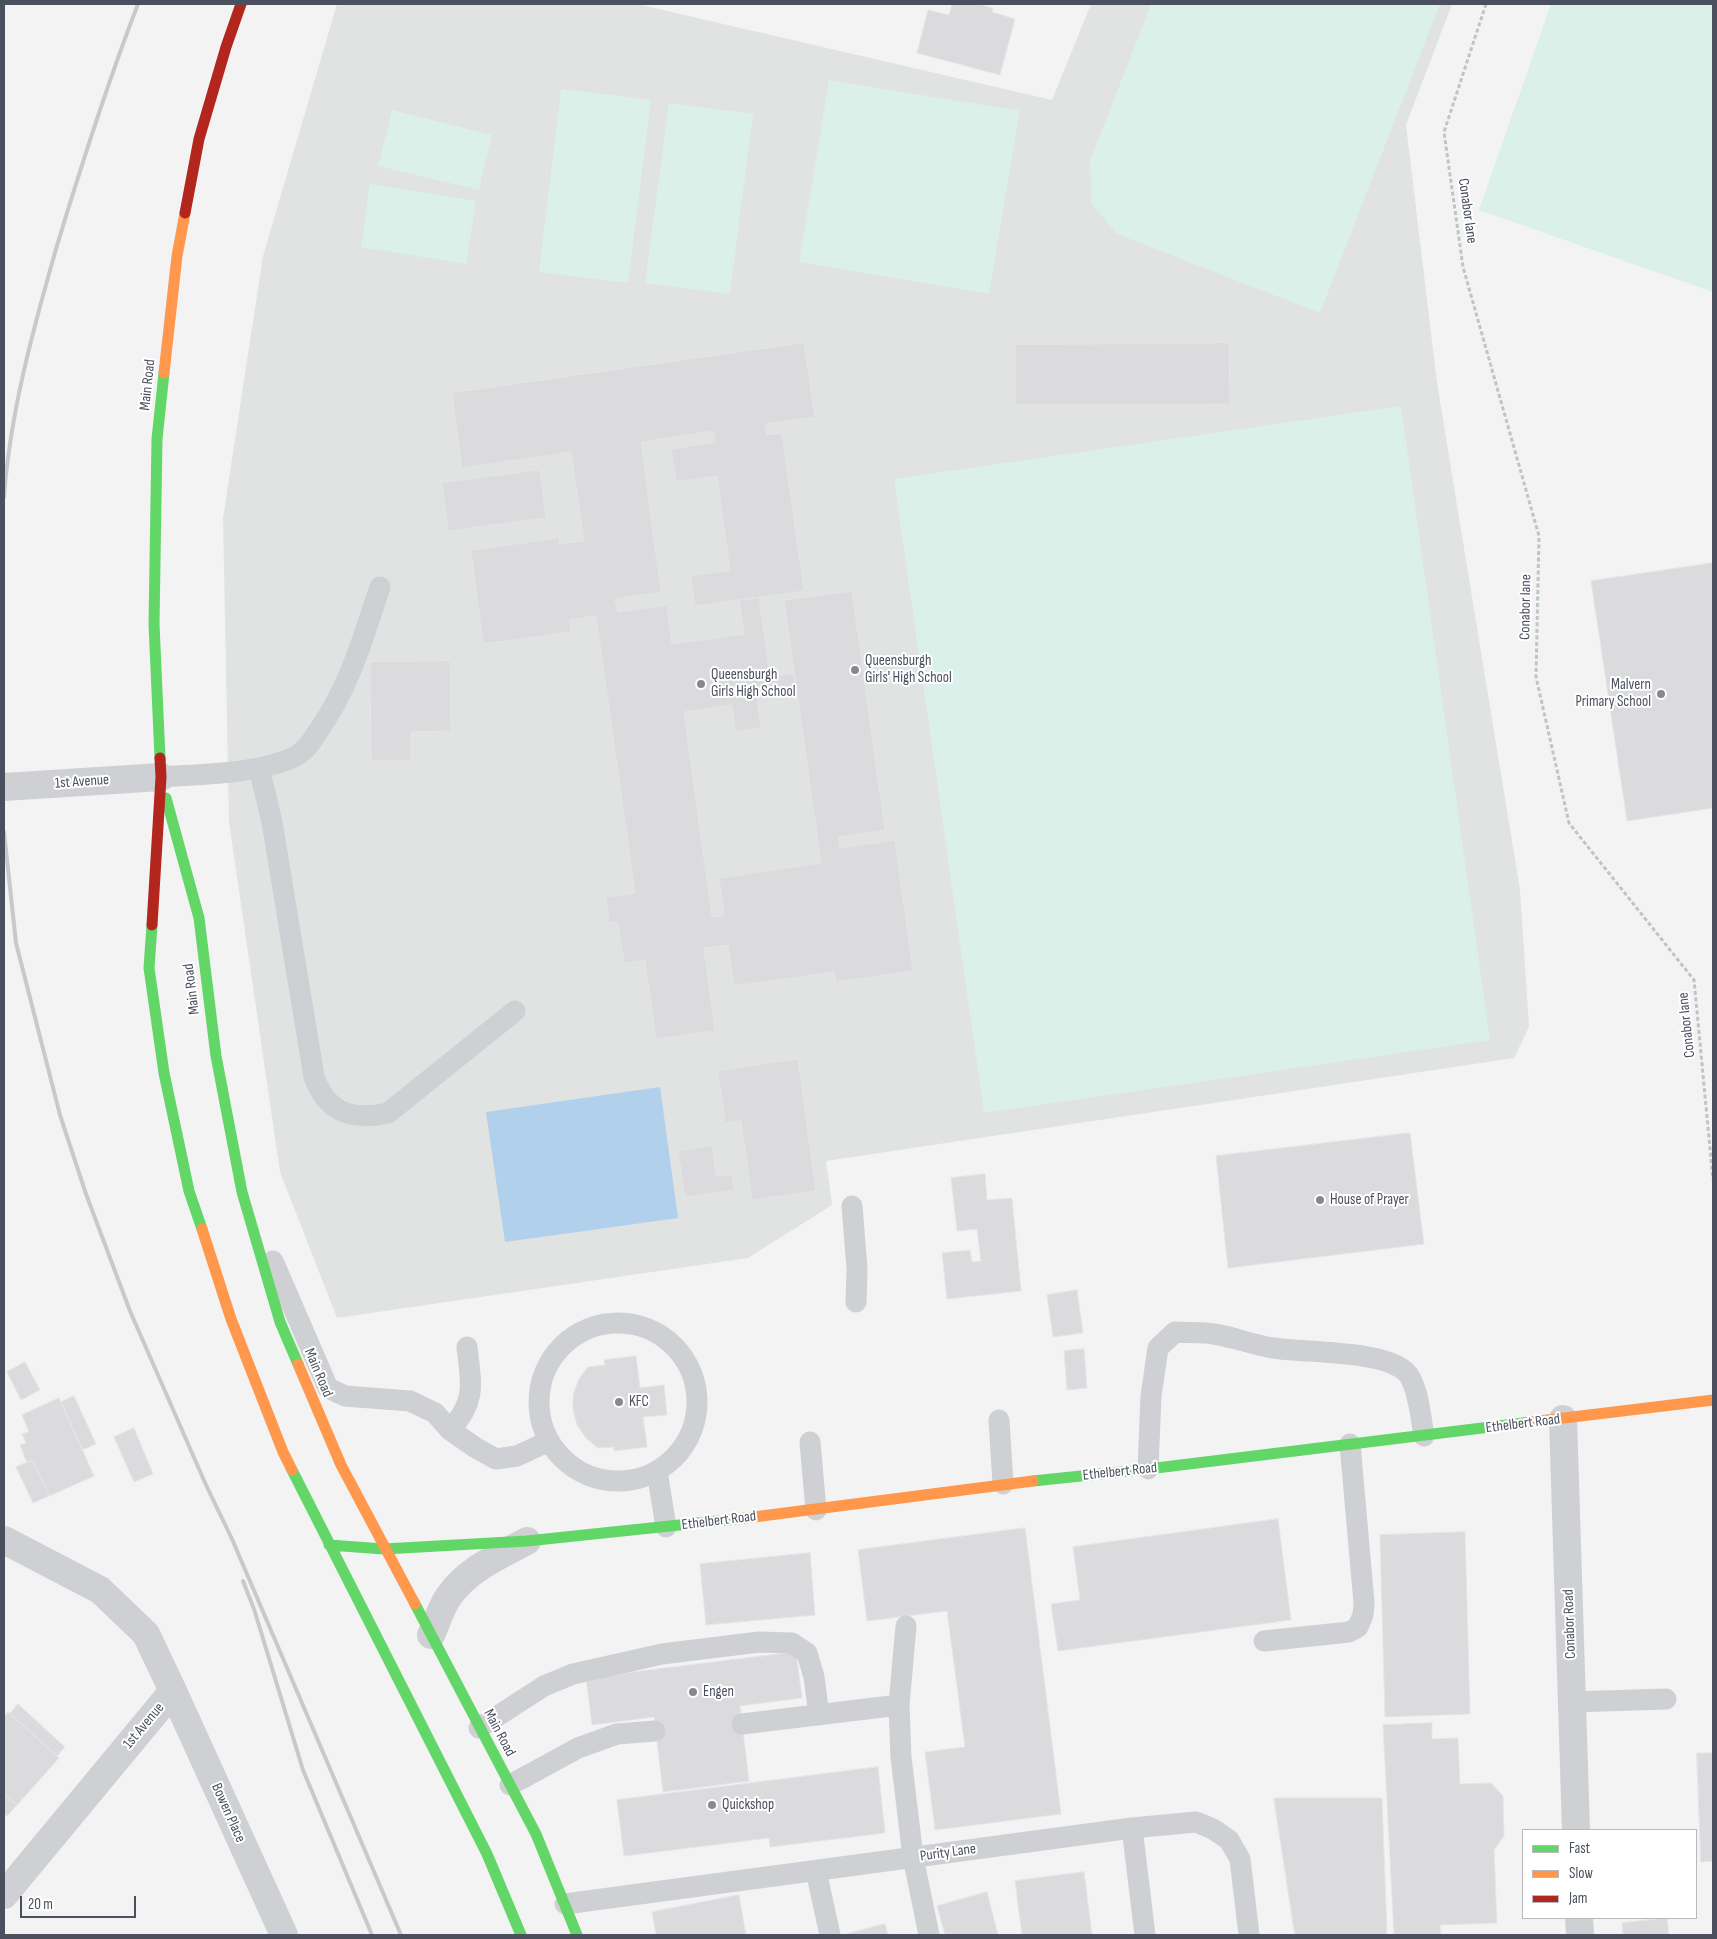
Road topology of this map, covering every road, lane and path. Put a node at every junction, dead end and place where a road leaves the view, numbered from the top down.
1 (241, 4) edge
2 (1486, 4) edge
3 (380, 586) dead end
4 (259, 768) junction
5 (161, 778) junction
6 (4, 787) edge
7 (515, 1011) dead end
8 (1713, 1180) edge
9 (242, 1192) junction
10 (852, 1206) dead end
11 (856, 1302) dead end
12 (467, 1347) dead end
13 (1713, 1400) edge
14 (1563, 1419) junction
15 (999, 1420) dead end
16 (450, 1430) junction
17 (1424, 1436) junction
18 (549, 1441) junction
19 (810, 1442) dead end
20 (1350, 1444) junction
21 (1148, 1469) junction
22 (657, 1471) junction
23 (1003, 1484) junction
24 (816, 1510) junction
25 (666, 1527) junction
26 (4, 1540) edge
27 (528, 1541) junction
28 (329, 1545) junction
29 (384, 1549) junction
30 (906, 1626) dead end
31 (431, 1635) junction
32 (1264, 1641) dead end
33 (173, 1690) junction
34 (1666, 1699) dead end
35 (1572, 1702) junction
36 (899, 1705) junction
37 (819, 1715) junction
38 (742, 1724) dead end
39 (479, 1728) junction
40 (655, 1731) dead end
41 (510, 1785) junction
42 (1132, 1828) junction
43 (1576, 1829) edge
44 (913, 1857) junction
45 (816, 1871) junction
46 (4, 1895) edge
47 (565, 1904) junction
48 (1579, 1919) edge
49 (284, 1935) edge
50 (521, 1935) edge
51 (577, 1935) edge
52 (830, 1935) edge
53 (929, 1935) edge
54 (1145, 1935) edge
55 (1249, 1935) edge
56 (1580, 1935) edge

1 - 5 main road, Main Road
2 - 8 path, Conabor lane
3 - 4 lane
4 - 5 lane
4 - 7 lane
5 - 6 street, 1st Avenue
5 - 9 main road, Main Road
5 - 28 main road, Main Road
9 - 16 lane
9 - 29 main road, Main Road
10 - 11 lane
12 - 16 lane
13 - 14 main road, Ethelbert Road
14 - 17 main road, Ethelbert Road
14 - 35 street, Conabor Road
15 - 23 lane
16 - 18 lane
17 - 20 main road, Ethelbert Road
17 - 21 lane
18 - 22 lane
18 - 22 lane
19 - 24 lane
20 - 21 main road, Ethelbert Road
20 - 32 lane
21 - 23 main road, Ethelbert Road
22 - 25 lane
23 - 24 main road, Ethelbert Road
24 - 25 main road, Ethelbert Road
25 - 27 main road, Ethelbert Road
26 - 33 street, 1st Avenue
27 - 29 main road, Ethelbert Road
27 - 31 street, Ethelbert Road
28 - 29 main road, Ethelbert Road
28 - 50 main road, Main Road
29 - 31 main road, Main Road
30 - 36 lane
31 - 39 main road, Main Road
33 - 46 street, 1st Avenue
33 - 49 street, Bowen Place
34 - 35 lane
35 - 43 street, Conabor Road
36 - 37 lane
36 - 44 lane
37 - 38 lane
37 - 39 lane
39 - 41 main road, Main Road
40 - 41 lane
41 - 47 main road, Main Road
42 - 44 lane, Purity Lane
42 - 54 lane
42 - 55 lane, Purity Lane
44 - 45 lane, Purity Lane
44 - 53 lane
45 - 47 lane, Purity Lane
45 - 52 lane
47 - 51 main road, Main Road
48 - 56 street

